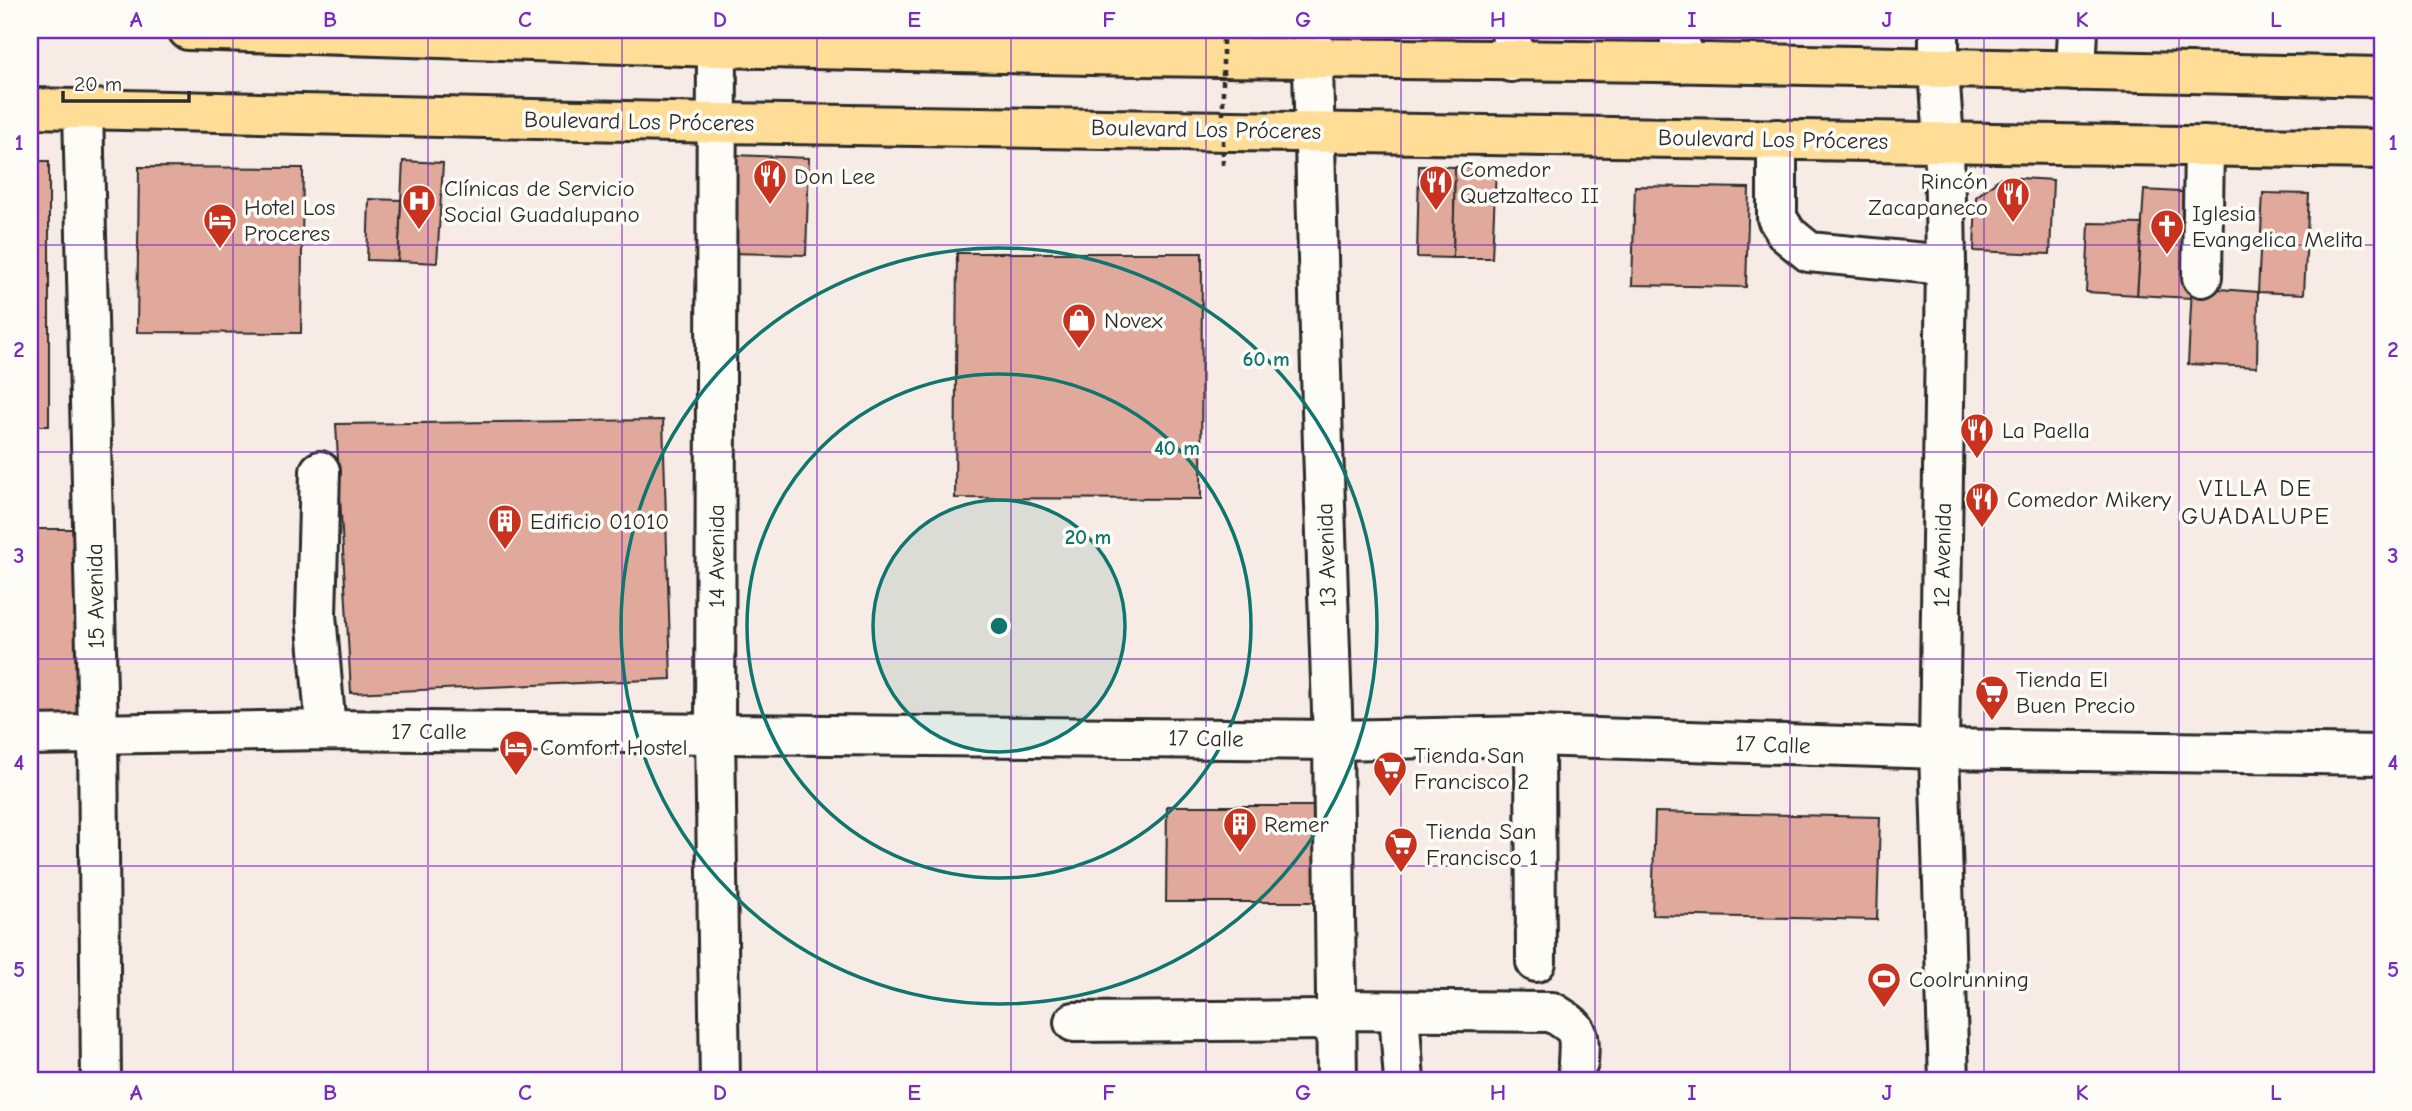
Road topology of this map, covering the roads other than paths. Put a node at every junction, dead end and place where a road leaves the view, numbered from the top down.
1 (188, 30) edge
2 (1939, 30) edge
3 (2078, 30) edge
4 (717, 38) edge
5 (1313, 45) edge
6 (1511, 46) edge
7 (1668, 46) edge
8 (1938, 69) junction
9 (2076, 71) junction
10 (2382, 77) edge
11 (30, 108) edge
12 (83, 110) junction
13 (718, 123) junction
14 (1314, 131) junction
15 (1777, 139) junction
16 (1944, 142) junction
17 (2204, 146) junction
18 (2382, 149) edge
19 (1946, 265) junction
20 (2202, 276) dead end
21 (320, 471) dead end
22 (326, 730) junction
23 (98, 733) junction
24 (715, 733) junction
25 (30, 735) edge
26 (1535, 736) junction
27 (1333, 740) junction
28 (1940, 749) junction
29 (2382, 755) edge
30 (1536, 962) dead end
31 (1399, 1011) junction
32 (1336, 1015) junction
33 (1074, 1022) dead end
34 (1578, 1063) dead end
35 (101, 1081) edge
36 (720, 1081) edge
37 (1337, 1081) edge
38 (1404, 1081) edge
39 (1949, 1081) edge

1 - 4 highway
2 - 8 street, 12 Avenida
3 - 9 street
4 - 5 highway
4 - 13 street, 14 Avenida
5 - 6 highway
5 - 14 street, 13 Avenida
6 - 7 highway
7 - 8 highway
8 - 9 highway
8 - 16 street, 12 Avenida
9 - 10 highway
11 - 12 highway, Boulevard Los Próceres
12 - 13 highway, Boulevard Los Próceres
12 - 23 street, 15 Avenida
13 - 14 highway, Boulevard Los Próceres
13 - 24 street, 14 Avenida
14 - 15 highway, Boulevard Los Próceres
14 - 27 street, 13 Avenida
15 - 16 highway, Boulevard Los Próceres
15 - 19 street
16 - 17 highway, Boulevard Los Próceres
16 - 19 street, 12 Avenida
17 - 18 highway, Boulevard Los Próceres
17 - 20 street
19 - 28 street, 12 Avenida
21 - 22 street
22 - 23 street, 17 Calle
22 - 24 street, 17 Calle
23 - 25 street, 17 Calle
23 - 35 street, 15 Avenida
24 - 27 street, 17 Calle
24 - 36 street, 14 Avenida
26 - 27 street, 17 Calle
26 - 28 street, 17 Calle
26 - 30 street
27 - 32 street, 13 Avenida
28 - 29 street, 17 Calle
28 - 39 street, 12 Avenida
31 - 32 street
31 - 34 street
31 - 38 street
32 - 33 street
32 - 37 street, 13 Avenida

